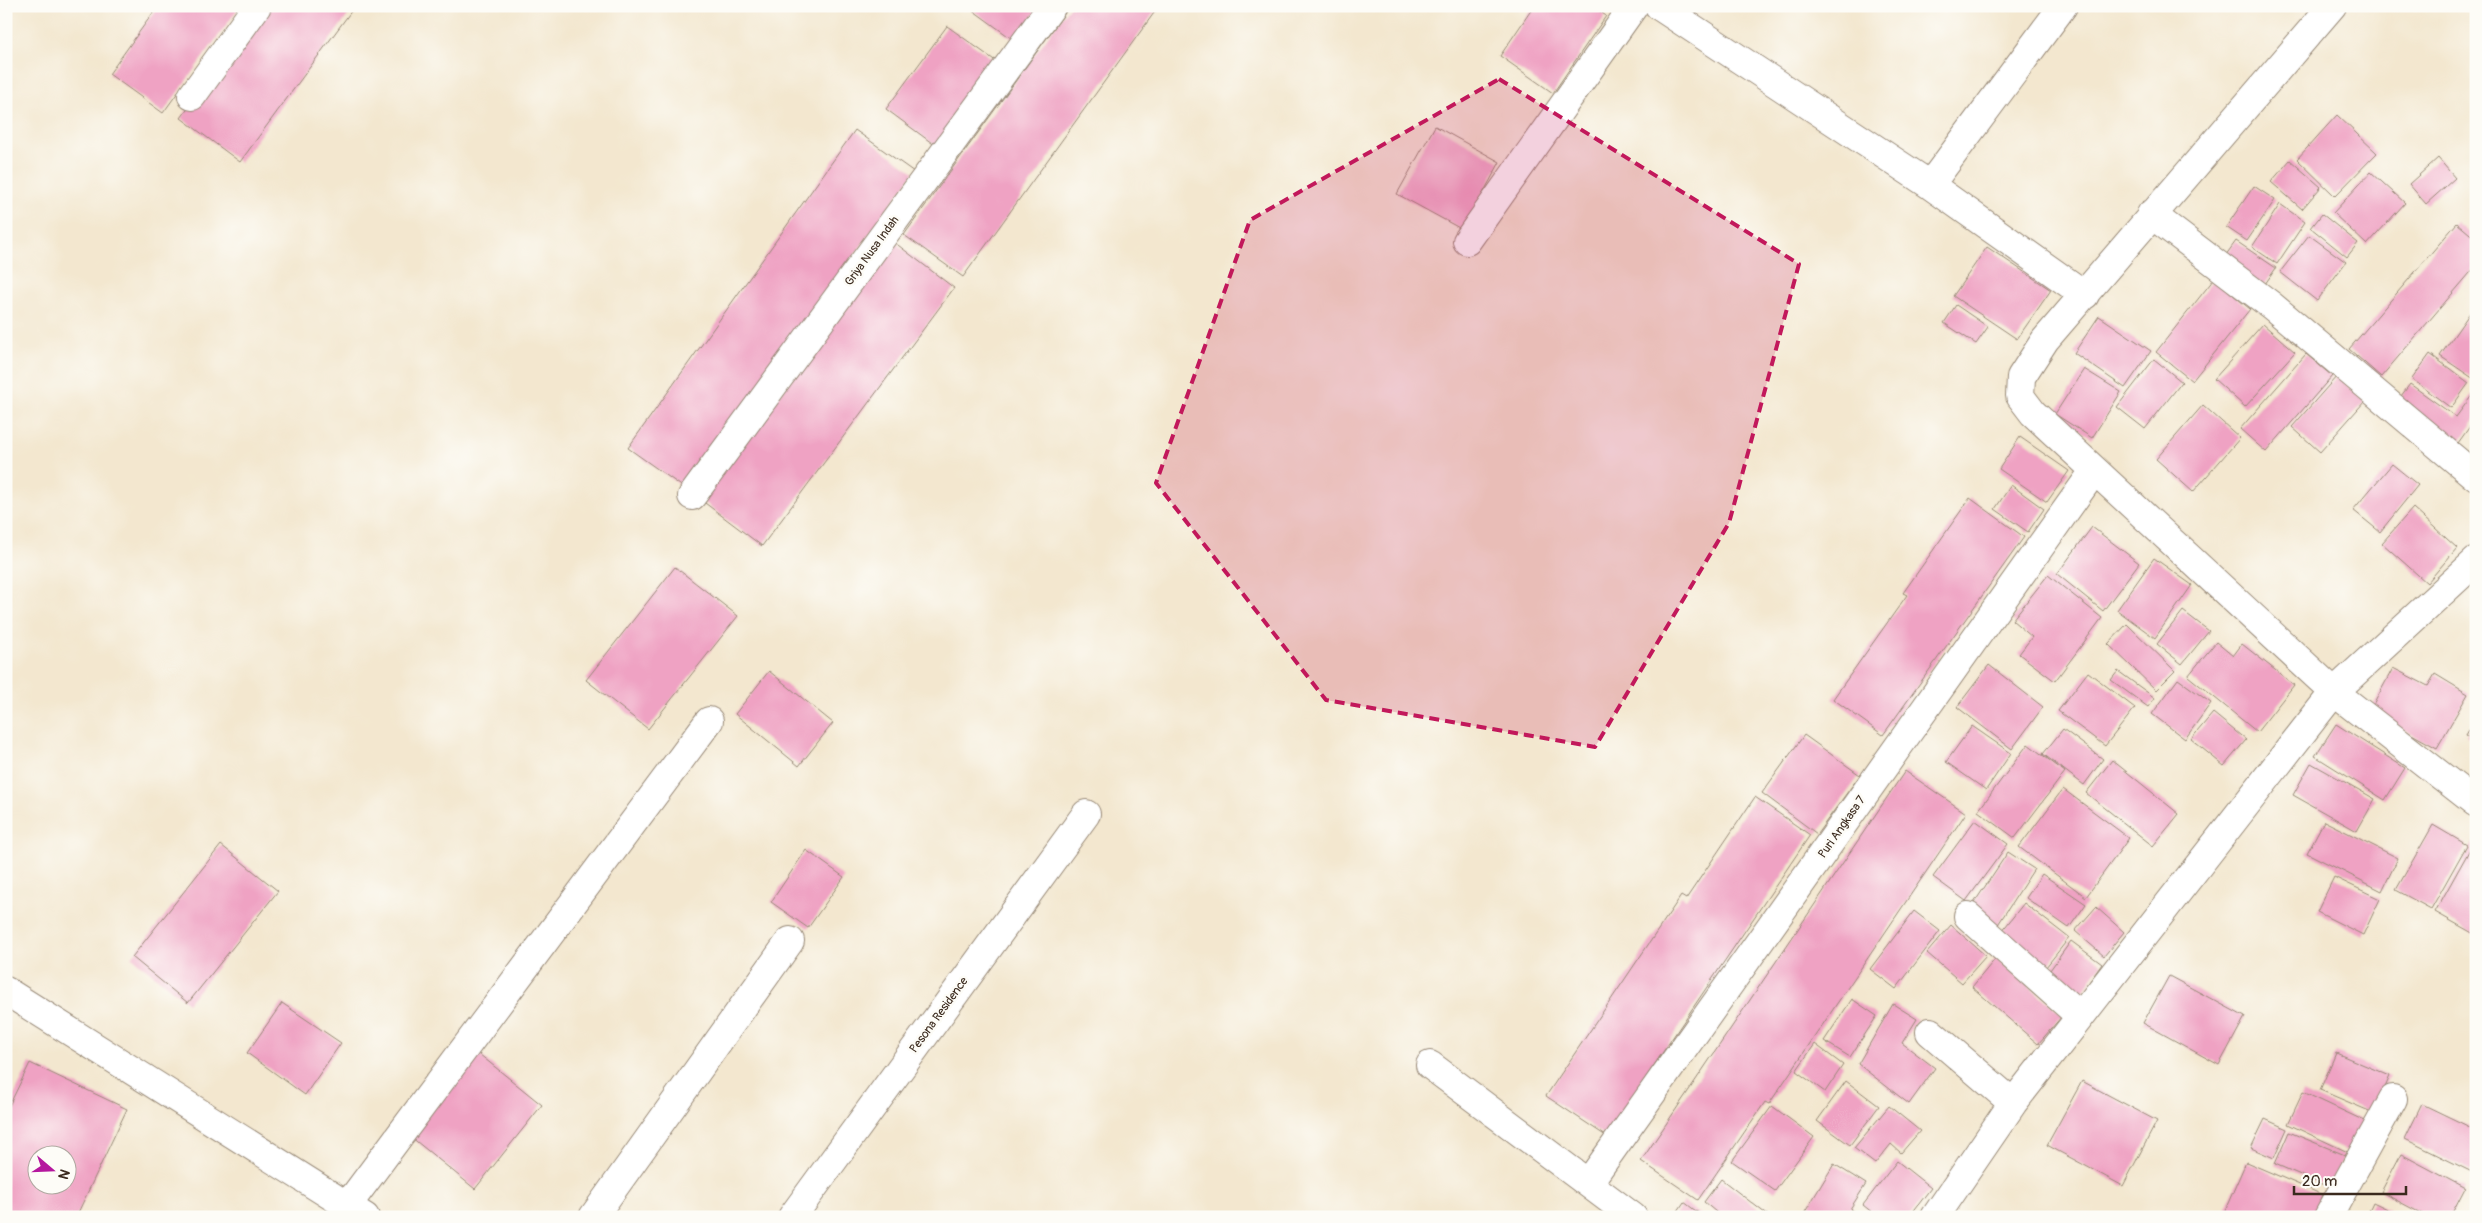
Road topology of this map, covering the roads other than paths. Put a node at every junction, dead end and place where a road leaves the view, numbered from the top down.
1 (258, 6) edge
2 (1052, 6) edge
3 (1634, 6) edge
4 (1659, 6) edge
5 (2063, 6) edge
6 (2332, 6) edge
7 (192, 96) dead end
8 (1930, 185) junction
9 (2152, 214) junction
10 (1467, 241) dead end
11 (2085, 296) junction
12 (2094, 471) junction
13 (2476, 477) edge
14 (692, 496) dead end
15 (2476, 561) edge
16 (2334, 692) junction
17 (709, 721) dead end
18 (2476, 803) edge
19 (1086, 814) dead end
20 (1968, 916) dead end
21 (790, 941) dead end
22 (6, 991) edge
23 (2080, 1016) junction
24 (1930, 1032) dead end
25 (1430, 1065) dead end
26 (2393, 1099) dead end
27 (2013, 1103) junction
28 (1589, 1182) junction
29 (352, 1213) edge
30 (593, 1217) edge
31 (792, 1217) edge
32 (1633, 1217) edge
33 (1935, 1217) edge
34 (2328, 1217) edge

1 - 7 street
2 - 14 street, Griya Nusa Indah
3 - 10 street
4 - 8 street
5 - 8 street
6 - 9 street
8 - 11 street
9 - 11 street
9 - 13 street
11 - 12 street
12 - 16 street
12 - 28 street, Puri Angkasa 7
15 - 16 street
16 - 18 street
16 - 23 street
17 - 29 street
19 - 31 street, Pesona Residence
20 - 23 street
21 - 30 street
22 - 29 street
23 - 27 street
24 - 27 street
25 - 28 street
26 - 34 street
27 - 33 street
28 - 32 street

